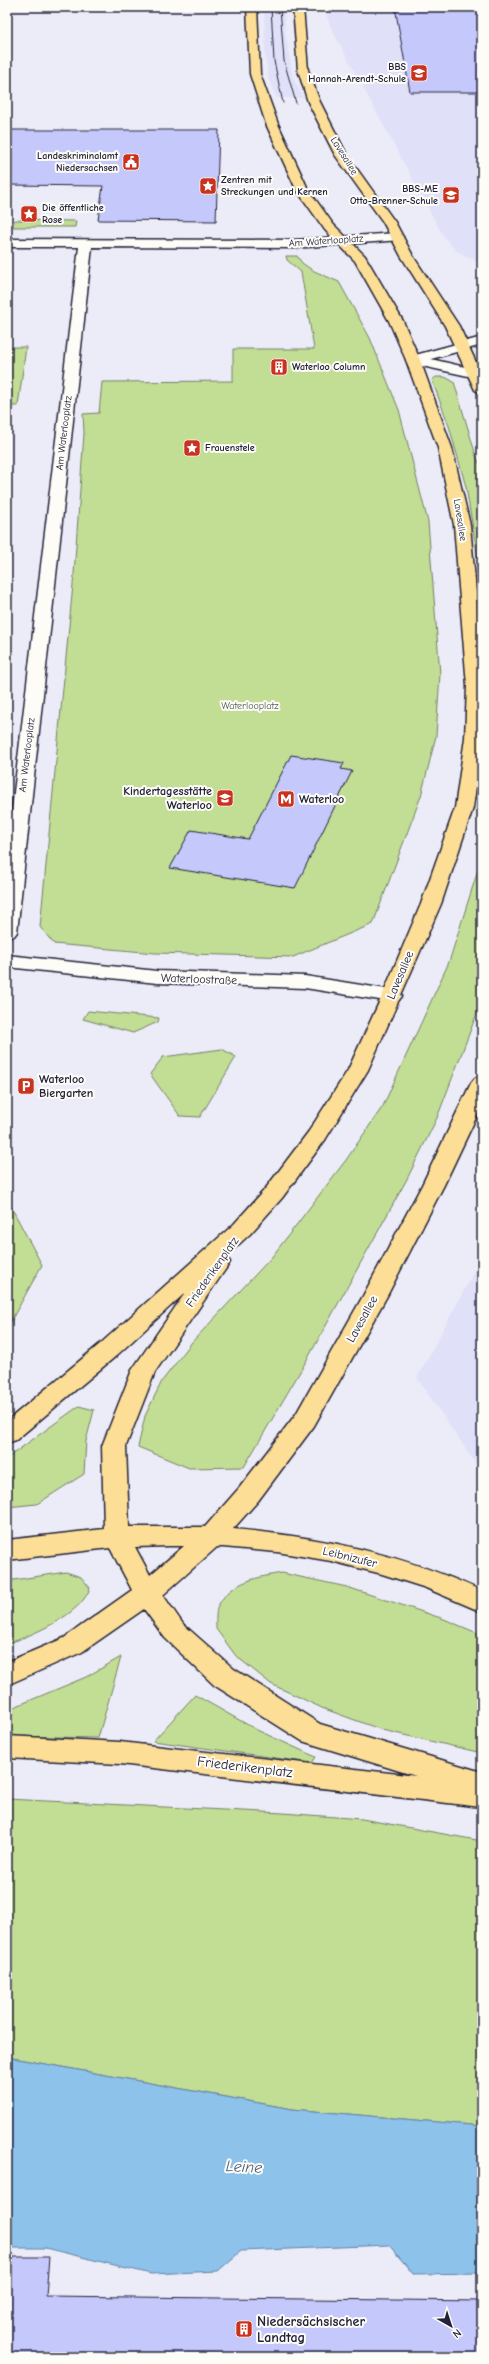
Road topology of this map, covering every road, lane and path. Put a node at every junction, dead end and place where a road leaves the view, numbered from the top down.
1 (252, 7) edge
2 (298, 7) edge
3 (397, 237) junction
4 (342, 240) junction
5 (7, 242) edge
6 (86, 243) junction
7 (482, 341) edge
8 (462, 346) junction
9 (413, 360) junction
10 (479, 374) edge
11 (482, 390) edge
12 (479, 686) edge
13 (7, 932) edge
14 (7, 961) edge
15 (392, 996) junction
16 (481, 1089) edge
17 (242, 1229) junction
18 (7, 1434) edge
19 (117, 1536) junction
20 (211, 1537) junction
21 (7, 1550) edge
22 (147, 1593) junction
23 (482, 1602) edge
24 (7, 1674) edge
25 (7, 1747) edge
26 (482, 1784) edge
27 (482, 1795) edge

1 - 4 main road, Lavesallee
2 - 3 main road, Lavesallee
3 - 4 street, Am Waterlooplatz
3 - 8 main road, Lavesallee
4 - 6 street, Am Waterlooplatz
4 - 9 main road, Lavesallee
5 - 6 street
6 - 13 street, Am Waterlooplatz
7 - 8 street
8 - 9 street
8 - 10 main road, Lavesallee
9 - 10 street
9 - 12 main road, Lavesallee
10 - 11 main road, Lavesallee
12 - 15 main road, Lavesallee
14 - 15 street, Waterloostraße
15 - 17 main road, Lavesallee
16 - 20 main road, Lavesallee
17 - 18 main road, Friederikenplatz
17 - 19 main road, Friederikenplatz
19 - 20 main road
19 - 21 main road
19 - 22 main road, Friederikenplatz
20 - 22 main road
20 - 23 main road, Leibnizufer
22 - 24 main road
22 - 26 main road, Friederikenplatz
25 - 27 main road, Friederikenplatz

